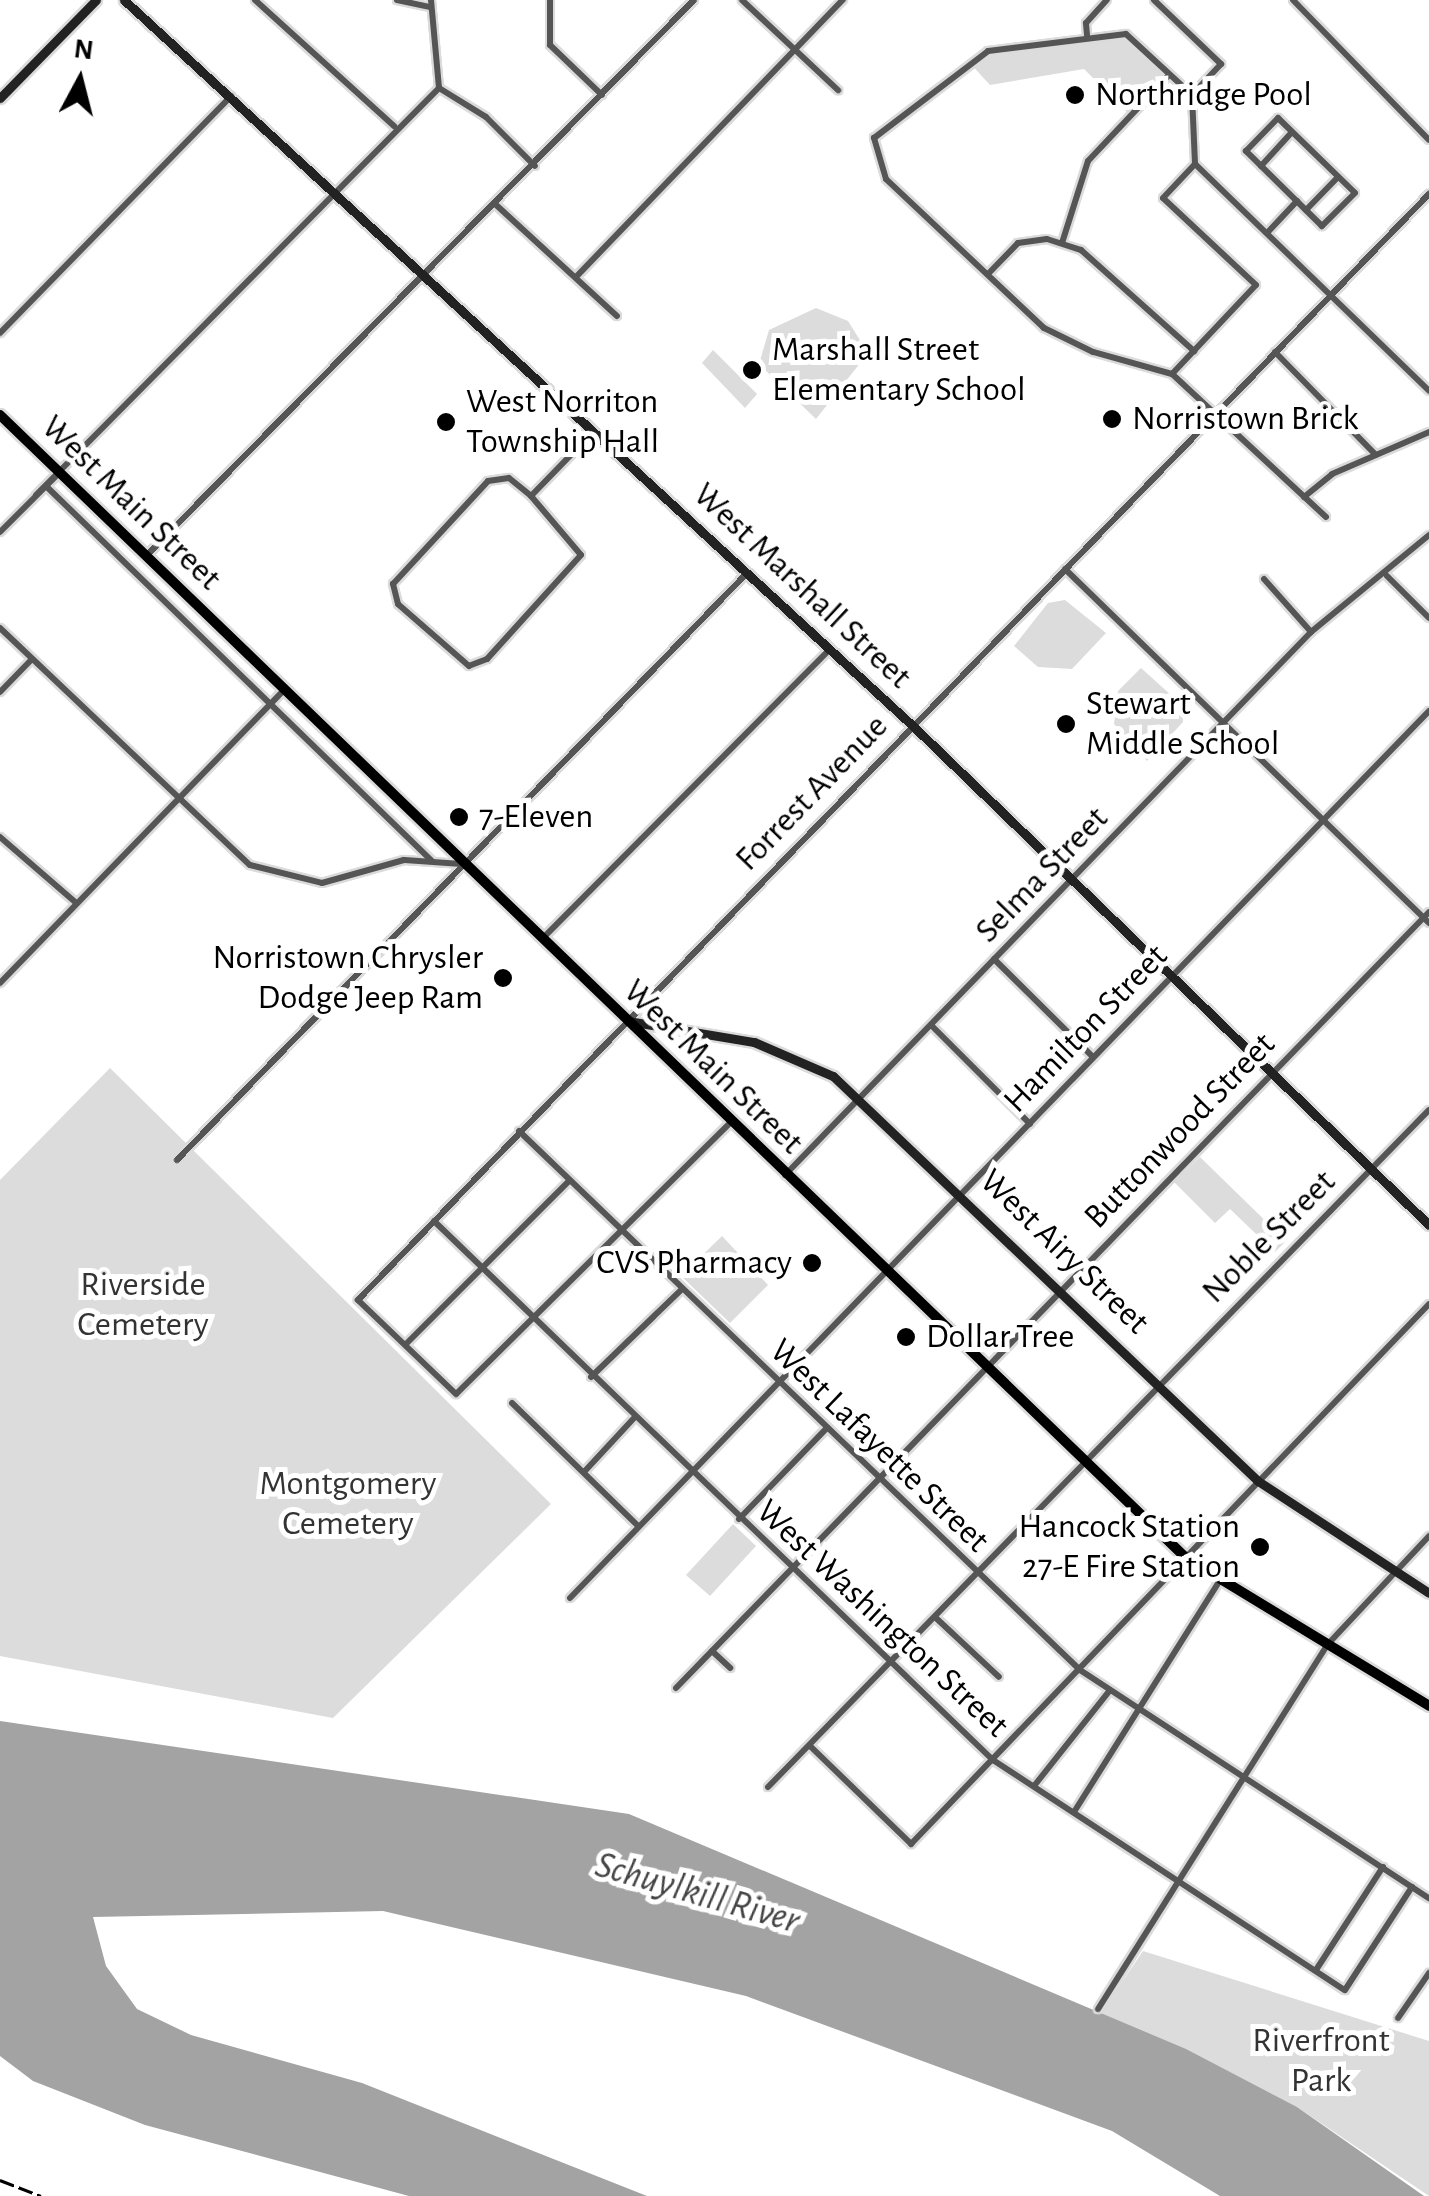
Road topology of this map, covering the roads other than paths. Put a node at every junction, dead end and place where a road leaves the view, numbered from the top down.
1 (96, 0) edge
2 (124, 0) edge
3 (254, 0) edge
4 (397, 0) edge
5 (550, 0) edge
6 (694, 0) edge
7 (742, 0) edge
8 (843, 0) edge
9 (1107, 0) edge
10 (1154, 0) edge
11 (1292, 0) edge
12 (431, 4) edge
13 (1087, 35) junction
14 (794, 48) junction
15 (1169, 75) junction
16 (439, 88) junction
17 (838, 90) dead end
18 (231, 96) junction
19 (602, 96) junction
20 (1192, 96) junction
21 (0, 98) edge
22 (394, 126) junction
23 (1292, 132) junction
24 (1429, 140) edge
25 (1195, 164) junction
26 (535, 166) junction
27 (1260, 166) junction
28 (1338, 176) junction
29 (336, 191) junction
30 (1429, 194) edge
31 (1297, 202) junction
32 (494, 203) junction
33 (1306, 210) junction
34 (1267, 234) junction
35 (1062, 243) junction
36 (422, 272) junction
37 (988, 274) junction
38 (576, 277) junction
39 (1331, 295) junction
40 (618, 316) dead end
41 (0, 333) edge
42 (1194, 351) junction
43 (1275, 352) junction
44 (1172, 374) junction
45 (1429, 390) edge
46 (1216, 414) junction
47 (0, 415) edge
48 (594, 431) junction
49 (1429, 432) edge
50 (1376, 455) junction
51 (60, 470) junction
52 (48, 488) junction
53 (36, 495) junction
54 (531, 496) junction
55 (1304, 498) junction
56 (1326, 517) dead end
57 (0, 532) edge
58 (1429, 535) edge
59 (147, 555) junction
60 (1065, 569) junction
61 (746, 574) junction
62 (1386, 576) junction
63 (1264, 578) dead end
64 (1429, 618) edge
65 (0, 628) edge
66 (1311, 632) junction
67 (829, 650) junction
68 (32, 659) junction
69 (282, 691) junction
70 (0, 692) edge
71 (270, 706) junction
72 (1429, 711) edge
73 (1221, 724) junction
74 (912, 725) junction
75 (178, 798) junction
76 (1322, 820) junction
77 (0, 837) edge
78 (433, 862) junction
79 (463, 864) junction
80 (1071, 882) junction
81 (74, 902) junction
82 (1427, 917) edge
83 (542, 939) junction
84 (994, 959) junction
85 (1170, 978) junction
86 (0, 983) edge
87 (628, 1021) junction
88 (931, 1025) junction
89 (1092, 1056) junction
90 (1268, 1078) junction
91 (861, 1098) junction
92 (1429, 1110) edge
93 (730, 1122) junction
94 (1030, 1124) junction
95 (519, 1132) junction
96 (177, 1160) dead end
97 (1370, 1171) junction
98 (785, 1175) junction
99 (569, 1181) junction
100 (961, 1191) junction
101 (434, 1220) junction
102 (1429, 1226) edge
103 (620, 1230) junction
104 (481, 1269) junction
105 (884, 1271) junction
106 (1060, 1289) junction
107 (681, 1290) junction
108 (1429, 1304) edge
109 (533, 1316) junction
110 (406, 1344) junction
111 (984, 1368) junction
112 (591, 1377) junction
113 (777, 1380) junction
114 (1162, 1384) junction
115 (512, 1403) dead end
116 (634, 1418) junction
117 (827, 1428) junction
118 (1084, 1464) junction
119 (584, 1472) junction
120 (690, 1472) junction
121 (879, 1478) junction
122 (1258, 1481) junction
123 (739, 1519) junction
124 (637, 1524) junction
125 (1429, 1536) edge
126 (1186, 1558) junction
127 (792, 1569) junction
128 (1395, 1572) junction
129 (975, 1574) junction
130 (1221, 1579) junction
131 (1429, 1593) edge
132 (570, 1598) dead end
133 (936, 1618) junction
134 (1328, 1644) junction
135 (712, 1651) junction
136 (890, 1662) junction
137 (730, 1668) dead end
138 (1080, 1670) junction
139 (999, 1676) dead end
140 (676, 1688) dead end
141 (1110, 1690) junction
142 (1429, 1706) edge
143 (1139, 1710) junction
144 (810, 1746) junction
145 (994, 1760) junction
146 (1242, 1777) junction
147 (1034, 1786) junction
148 (768, 1787) dead end
149 (1074, 1812) junction
150 (1384, 1868) junction
151 (1177, 1879) junction
152 (1412, 1887) junction
153 (1429, 1898) edge
154 (1316, 1970) junction
155 (1429, 1972) edge
156 (1098, 2010) dead end
157 (1398, 2018) dead end

1 - 21 street
2 - 18 street, West Marshall Street
3 - 22 street
4 - 12 street
5 - 19 street
6 - 19 street
7 - 14 street
8 - 14 street
9 - 13 street
10 - 20 street
11 - 24 street
12 - 16 street
13 - 15 street
13 - 37 street
14 - 17 street
14 - 38 street
15 - 20 street
15 - 35 street
16 - 22 street
16 - 26 street
18 - 29 street, West Marshall Street
18 - 41 street
19 - 26 street
20 - 25 street
22 - 29 street
23 - 27 street
23 - 27 street
23 - 28 street
25 - 34 street
25 - 42 street
26 - 32 street
27 - 31 street
28 - 33 street
28 - 33 street
29 - 36 street, West Marshall Street
29 - 51 street
30 - 39 street, Forrest Avenue
31 - 33 street
31 - 34 street
32 - 36 street
32 - 38 street
34 - 39 street
35 - 37 street
35 - 42 street
36 - 48 street, West Marshall Street
36 - 59 street
37 - 44 street
38 - 40 street
39 - 43 street, Forrest Avenue
39 - 45 street
42 - 44 street
43 - 46 street, Forrest Avenue
43 - 50 street
44 - 46 street
46 - 55 street
46 - 60 street, Forrest Avenue
47 - 51 main road, West Main Street
48 - 54 street
48 - 61 street, West Marshall Street
49 - 50 street
50 - 55 street
51 - 52 street
51 - 53 street
51 - 59 main road, West Main Street
52 - 53 street
52 - 71 street
53 - 57 street
54 - 54 street
55 - 56 street
58 - 62 street, Selma Street
59 - 69 main road, West Main Street
60 - 73 street
60 - 74 street, Forrest Avenue
61 - 67 street, West Marshall Street
61 - 79 street
62 - 64 street
62 - 66 street, Selma Street
63 - 66 street
65 - 68 street
66 - 73 street, Selma Street
67 - 74 street, West Marshall Street
67 - 83 street
68 - 70 street
68 - 75 street
69 - 71 street
69 - 79 main road, West Main Street
71 - 75 street
71 - 78 street
72 - 76 street, Hamilton Street
73 - 76 street
73 - 80 street, Selma Street
74 - 80 street, West Marshall Street
74 - 87 street, Forrest Avenue
75 - 78 street
75 - 81 street
76 - 82 street
76 - 85 street, Hamilton Street
77 - 81 street
78 - 79 street
79 - 83 main road, West Main Street
79 - 96 street
80 - 84 street, Selma Street
80 - 85 street, West Marshall Street
81 - 86 street
82 - 90 street, Buttonwood Street
83 - 87 main road, West Main Street
84 - 88 street, Selma Street
84 - 89 street
85 - 89 street, Hamilton Street
85 - 90 street, West Marshall Street
87 - 91 street, West Airy Street
87 - 93 main road, West Main Street
87 - 95 street, Forrest Avenue
88 - 91 street, Selma Street
88 - 94 street
89 - 94 street, Hamilton Street
90 - 97 street, West Marshall Street
90 - 106 street, Buttonwood Street
91 - 98 street, Selma Street
91 - 100 street, West Airy Street
92 - 97 street, Noble Street
93 - 98 main road, West Main Street
93 - 103 street
94 - 100 street, Hamilton Street
95 - 99 street, West Lafayette Street
95 - 101 street, Forrest Avenue
97 - 102 street, West Marshall Street
97 - 114 street, Noble Street
98 - 105 main road, West Main Street
99 - 103 street, West Lafayette Street
99 - 104 street
100 - 105 street, Hamilton Street
100 - 106 street, West Airy Street
101 - 104 street, West Washington Street
101 - 110 street, Forrest Avenue
103 - 107 street, West Lafayette Street
103 - 109 street
104 - 109 street, West Washington Street
104 - 110 street
105 - 111 main road, West Main Street
105 - 113 street, Hamilton Street
106 - 111 street, Buttonwood Street
106 - 114 street, West Airy Street
107 - 112 street
107 - 113 street, West Lafayette Street
108 - 122 street
109 - 110 street
109 - 112 street, West Washington Street
111 - 118 main road, West Main Street
111 - 121 street, Buttonwood Street
112 - 116 street, West Washington Street
113 - 117 street, West Lafayette Street
113 - 120 street, Hamilton Street
114 - 118 street, Noble Street
114 - 122 street, West Airy Street
115 - 119 street
116 - 119 street
116 - 120 street, West Washington Street
117 - 121 street, West Lafayette Street
117 - 123 street
118 - 126 main road, West Main Street
118 - 129 street, Noble Street
119 - 124 street
120 - 123 street, West Washington Street
120 - 124 street, Hamilton Street
121 - 127 street, Buttonwood Street
121 - 129 street, West Lafayette Street
122 - 126 street
122 - 128 street, West Airy Street
123 - 127 street, West Washington Street
124 - 132 street, Hamilton Street
125 - 128 street
126 - 130 main road, West Main Street
126 - 138 street
127 - 135 street, Buttonwood Street
127 - 136 street, West Washington Street
128 - 131 street, West Airy Street
128 - 134 street
129 - 133 street, Noble Street
129 - 138 street, West Lafayette Street
130 - 134 main road, West Main Street
130 - 143 street
133 - 136 street, Noble Street
133 - 139 street
134 - 142 main road, West Main Street
134 - 146 street
135 - 137 street
135 - 140 street, Buttonwood Street
136 - 144 street, Noble Street
136 - 145 street, West Washington Street
138 - 141 street, West Lafayette Street
138 - 145 street
141 - 143 street, West Lafayette Street
141 - 147 street
143 - 146 street, West Lafayette Street
143 - 149 street
144 - 145 street
144 - 148 street, Noble Street
145 - 147 street, West Washington Street
146 - 150 street, West Lafayette Street
146 - 151 street
147 - 149 street, West Washington Street
149 - 151 street, West Washington Street
150 - 152 street, West Lafayette Street
150 - 154 street
151 - 154 street, West Washington Street
151 - 156 street
152 - 153 street, West Lafayette Street
152 - 154 street, West Washington Street
155 - 157 street

